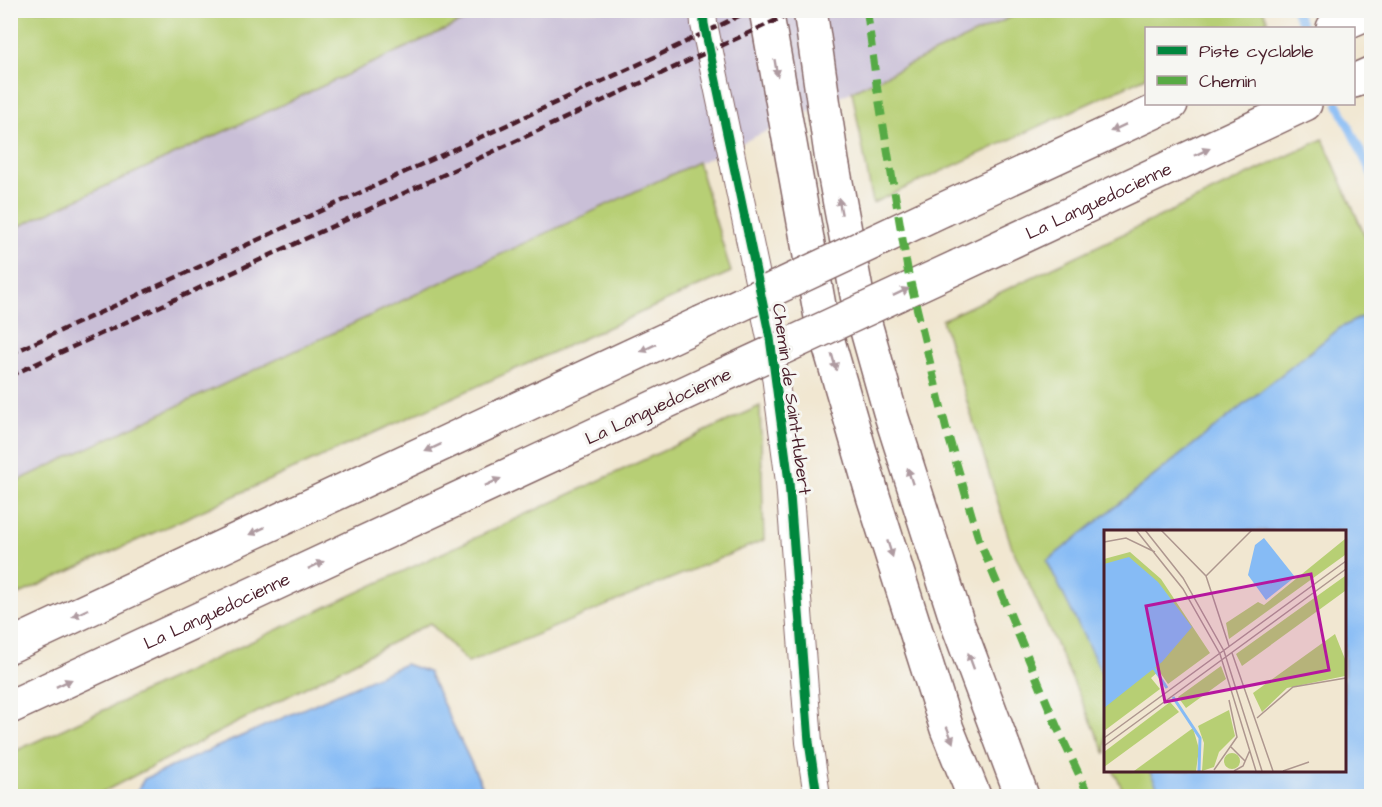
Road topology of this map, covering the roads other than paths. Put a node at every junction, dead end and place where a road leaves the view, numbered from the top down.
1 (703, 10) edge
2 (766, 10) edge
3 (810, 10) edge
4 (1371, 73) edge
5 (1355, 80) edge
6 (1169, 105) edge
7 (1299, 106) edge
8 (10, 646) edge
9 (10, 707) edge
10 (817, 796) edge
11 (974, 796) edge
12 (1022, 796) edge

1 - 10 street, Chemin de Saint-Hubert
2 -> 11 main road
12 -> 3 main road
4 - 5 main road
6 -> 8 main road, bridge
9 -> 7 main road, La Languedocienne, bridge

